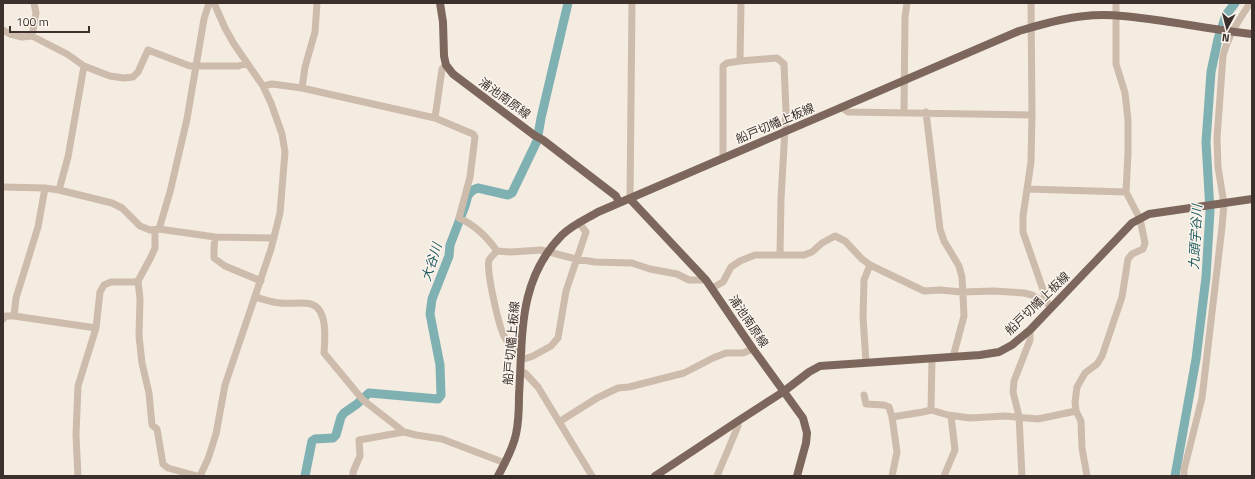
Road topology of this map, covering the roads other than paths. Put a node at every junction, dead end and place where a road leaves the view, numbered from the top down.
1 (34, 3) edge
2 (209, 3) edge
3 (214, 3) edge
4 (317, 3) edge
5 (440, 3) edge
6 (632, 3) edge
7 (741, 3) edge
8 (907, 3) edge
9 (1031, 3) edge
10 (1116, 3) edge
11 (1250, 3) edge
12 (1116, 16) junction
13 (1031, 28) junction
14 (3, 30) edge
15 (1231, 31) junction
16 (1252, 34) edge
17 (32, 36) junction
18 (740, 60) junction
19 (247, 63) junction
20 (84, 66) junction
21 (195, 66) junction
22 (446, 66) junction
23 (905, 80) junction
24 (263, 86) junction
25 (302, 88) junction
26 (841, 107) junction
27 (904, 112) junction
28 (926, 112) junction
29 (1032, 114) junction
30 (435, 118) junction
31 (786, 131) junction
32 (723, 158) junction
33 (3, 187) edge
34 (45, 188) junction
35 (1027, 189) junction
36 (59, 190) junction
37 (1126, 192) junction
38 (630, 199) junction
39 (1252, 199) edge
40 (619, 202) junction
41 (1221, 204) junction
42 (1140, 219) junction
43 (579, 222) junction
44 (157, 229) junction
45 (215, 237) junction
46 (274, 238) junction
47 (497, 251) junction
48 (548, 251) junction
49 (780, 254) junction
50 (576, 259) junction
51 (870, 265) junction
52 (260, 280) junction
53 (706, 280) junction
54 (138, 281) junction
55 (712, 288) junction
56 (962, 292) junction
57 (255, 297) junction
58 (1049, 306) junction
59 (14, 316) junction
60 (3, 319) edge
61 (96, 328) junction
62 (1030, 330) junction
63 (753, 350) junction
64 (522, 351) junction
65 (953, 357) junction
66 (932, 358) junction
67 (521, 360) junction
68 (866, 362) junction
69 (521, 372) junction
70 (783, 392) junction
71 (864, 395) dead end
72 (931, 410) junction
73 (1076, 411) junction
74 (951, 416) junction
75 (1020, 416) junction
76 (892, 417) junction
77 (738, 421) junction
78 (559, 422) junction
79 (404, 432) junction
80 (505, 463) junction
81 (78, 476) edge
82 (197, 476) edge
83 (200, 476) edge
84 (353, 476) edge
85 (498, 476) edge
86 (592, 476) edge
87 (655, 476) edge
88 (717, 476) edge
89 (797, 476) edge
90 (892, 476) edge
91 (944, 476) edge
92 (1022, 476) edge
93 (1087, 476) edge
94 (1184, 476) edge

1 - 17 street
2 - 21 street
3 - 19 street
4 - 25 street
5 - 22 main road
6 - 38 street
7 - 18 street
8 - 23 street
9 - 13 street
10 - 12 street
11 - 15 street
12 - 13 main road, 船戸切幡上板線
12 - 15 main road, 船戸切幡上板線
12 - 37 street
13 - 23 main road, 船戸切幡上板線
13 - 29 street
14 - 17 street
15 - 16 main road, 船戸切幡上板線
15 - 41 street
17 - 20 street
18 - 31 street
18 - 32 street
19 - 21 street
19 - 24 street
20 - 21 street
20 - 36 street
21 - 44 street
22 - 30 street
22 - 40 main road, 浦池南原線
23 - 26 main road, 船戸切幡上板線
23 - 27 street
24 - 25 street
24 - 46 street
25 - 30 street
26 - 27 street
26 - 31 main road, 船戸切幡上板線
27 - 28 street
28 - 29 street
28 - 56 street
29 - 35 street
30 - 47 street
31 - 32 main road, 船戸切幡上板線
31 - 49 street
32 - 38 main road, 船戸切幡上板線
33 - 34 street
34 - 36 street
34 - 59 street
35 - 37 street
35 - 58 street
36 - 44 street
37 - 42 street
38 - 40 main road, 船戸切幡上板線
38 - 53 main road, 浦池南原線
39 - 41 main road, 船戸切幡上板線
40 - 43 main road, 船戸切幡上板線
41 - 42 main road, 船戸切幡上板線
41 - 94 street
42 - 58 main road, 船戸切幡上板線
42 - 73 street
43 - 48 main road, 船戸切幡上板線
43 - 50 street
44 - 45 street
44 - 54 street
45 - 46 street
45 - 52 street
46 - 52 street
47 - 48 street
47 - 64 street
48 - 50 street
48 - 64 main road, 船戸切幡上板線
49 - 51 street
49 - 55 street
50 - 53 street
50 - 67 street
51 - 56 street
51 - 68 street
52 - 57 street
53 - 55 main road, 浦池南原線
54 - 61 street
54 - 82 street
55 - 63 main road, 浦池南原線
56 - 58 street
56 - 65 street
57 - 79 street
57 - 83 street
58 - 62 main road, 船戸切幡上板線
59 - 60 street
59 - 61 street
61 - 81 street
62 - 65 main road, 船戸切幡上板線
62 - 75 street
63 - 70 main road, 浦池南原線
63 - 78 street
64 - 67 main road, 船戸切幡上板線
65 - 66 main road, 船戸切幡上板線
66 - 68 main road, 船戸切幡上板線
66 - 72 street
67 - 69 main road, 船戸切幡上板線
68 - 70 main road, 船戸切幡上板線
69 - 78 street
69 - 80 main road, 船戸切幡上板線
70 - 77 main road, 船戸切幡上板線
70 - 89 main road, 浦池南原線
71 - 76 street
72 - 74 street
72 - 76 street
73 - 75 street
73 - 93 street
74 - 75 street
74 - 91 street
75 - 92 street
76 - 90 street
77 - 87 main road, 船戸切幡上板線
77 - 88 street
78 - 86 street
79 - 80 street
79 - 84 street
80 - 85 main road, 船戸切幡上板線

